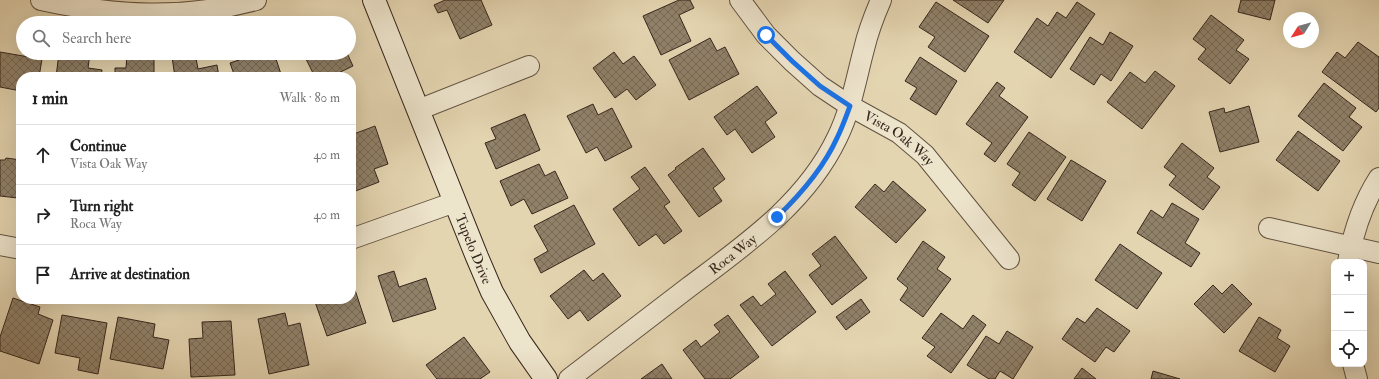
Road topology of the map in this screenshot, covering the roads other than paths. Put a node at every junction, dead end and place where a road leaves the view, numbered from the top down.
1 (42, 0) edge
2 (256, 0) edge
3 (374, 0) edge
4 (740, 0) edge
5 (881, 0) edge
6 (529, 66) dead end
7 (850, 106) junction
8 (418, 110) junction
9 (1379, 178) edge
10 (455, 202) junction
11 (1269, 228) dead end
12 (356, 237) edge
13 (0, 245) edge
14 (16, 248) edge
15 (1379, 253) edge
16 (1349, 254) edge
17 (1009, 259) dead end
18 (1354, 367) edge
19 (546, 379) edge
20 (569, 379) edge
21 (1357, 379) edge

1 - 2 street
3 - 8 street, Tupelo Drive
4 - 7 street, Vista Oak Way
5 - 7 street, Roca Way
6 - 8 street
7 - 17 street, Vista Oak Way
7 - 20 street, Roca Way
8 - 10 street, Tupelo Drive
9 - 16 street
10 - 12 street
10 - 19 street, Tupelo Drive
11 - 16 street
13 - 14 street
15 - 16 street
18 - 21 street

